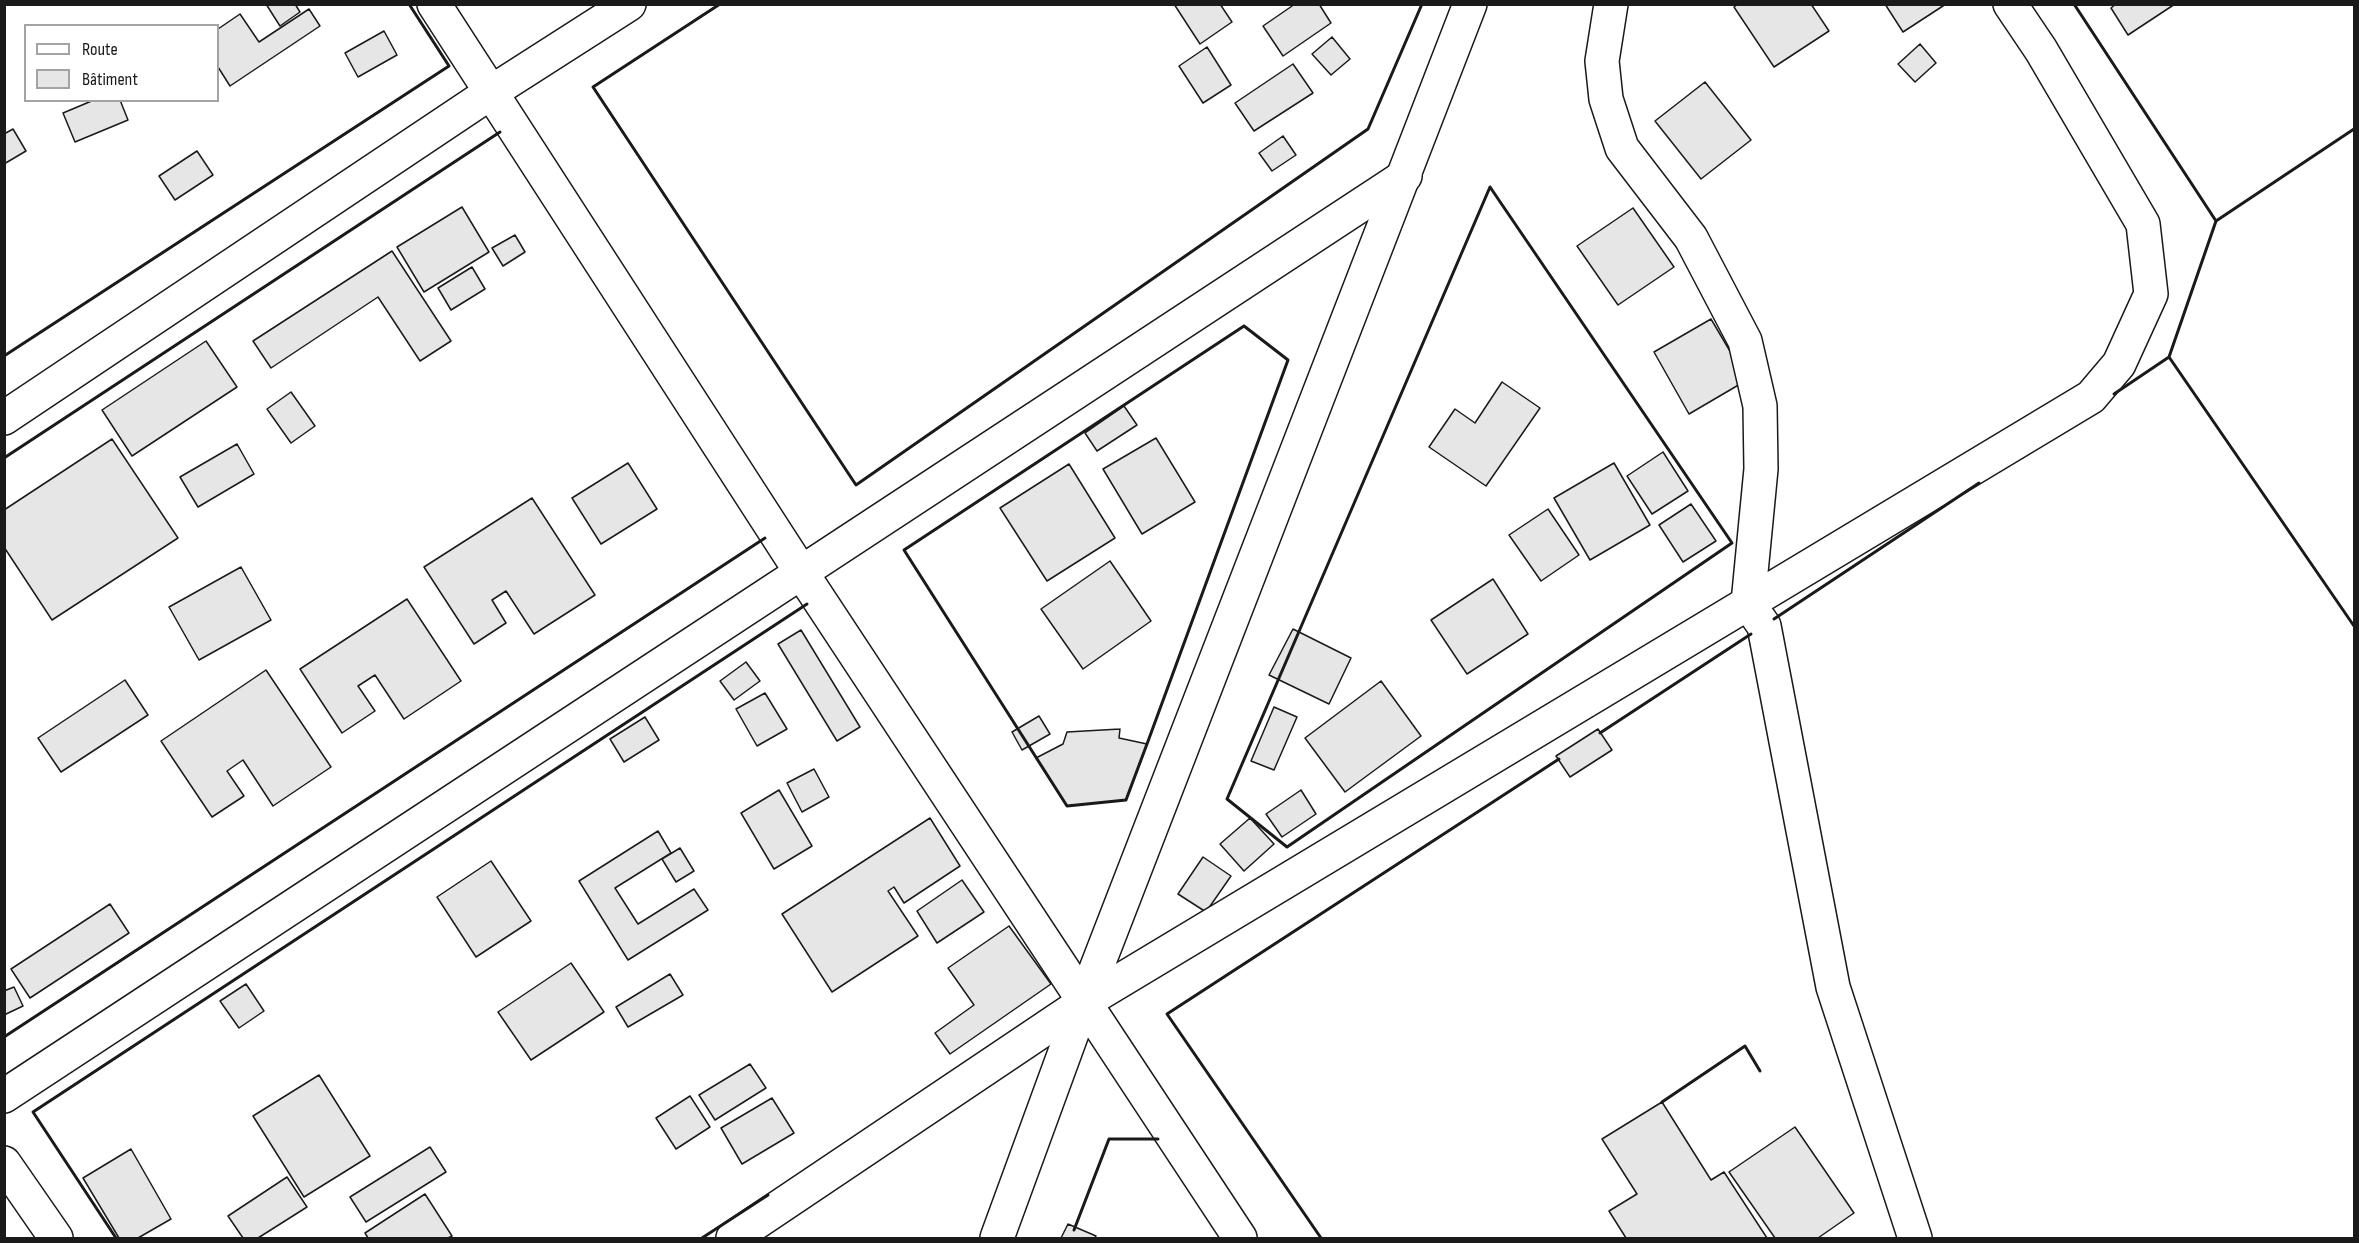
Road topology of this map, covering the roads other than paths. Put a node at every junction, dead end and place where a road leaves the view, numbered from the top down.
1 (434, 4) edge
2 (629, 4) edge
3 (1470, 4) edge
4 (1611, 4) edge
5 (2010, 4) edge
6 (490, 93) junction
7 (1405, 176) junction
8 (4, 418) edge
9 (801, 572) junction
10 (1748, 603) junction
11 (1083, 1003) junction
12 (4, 1096) edge
13 (4, 1163) edge
14 (56, 1239) edge
15 (733, 1239) edge
16 (997, 1239) edge
17 (1240, 1239) edge
18 (1915, 1239) edge

1 - 6 street
2 - 6 street
3 - 7 street
4 - 10 street
5 - 10 street
6 - 8 street
6 - 9 street
7 - 9 street
7 - 11 street
9 - 11 street
9 - 12 street
10 - 11 street
10 - 18 street
11 - 15 street
11 - 16 street
11 - 17 street
13 - 14 street

